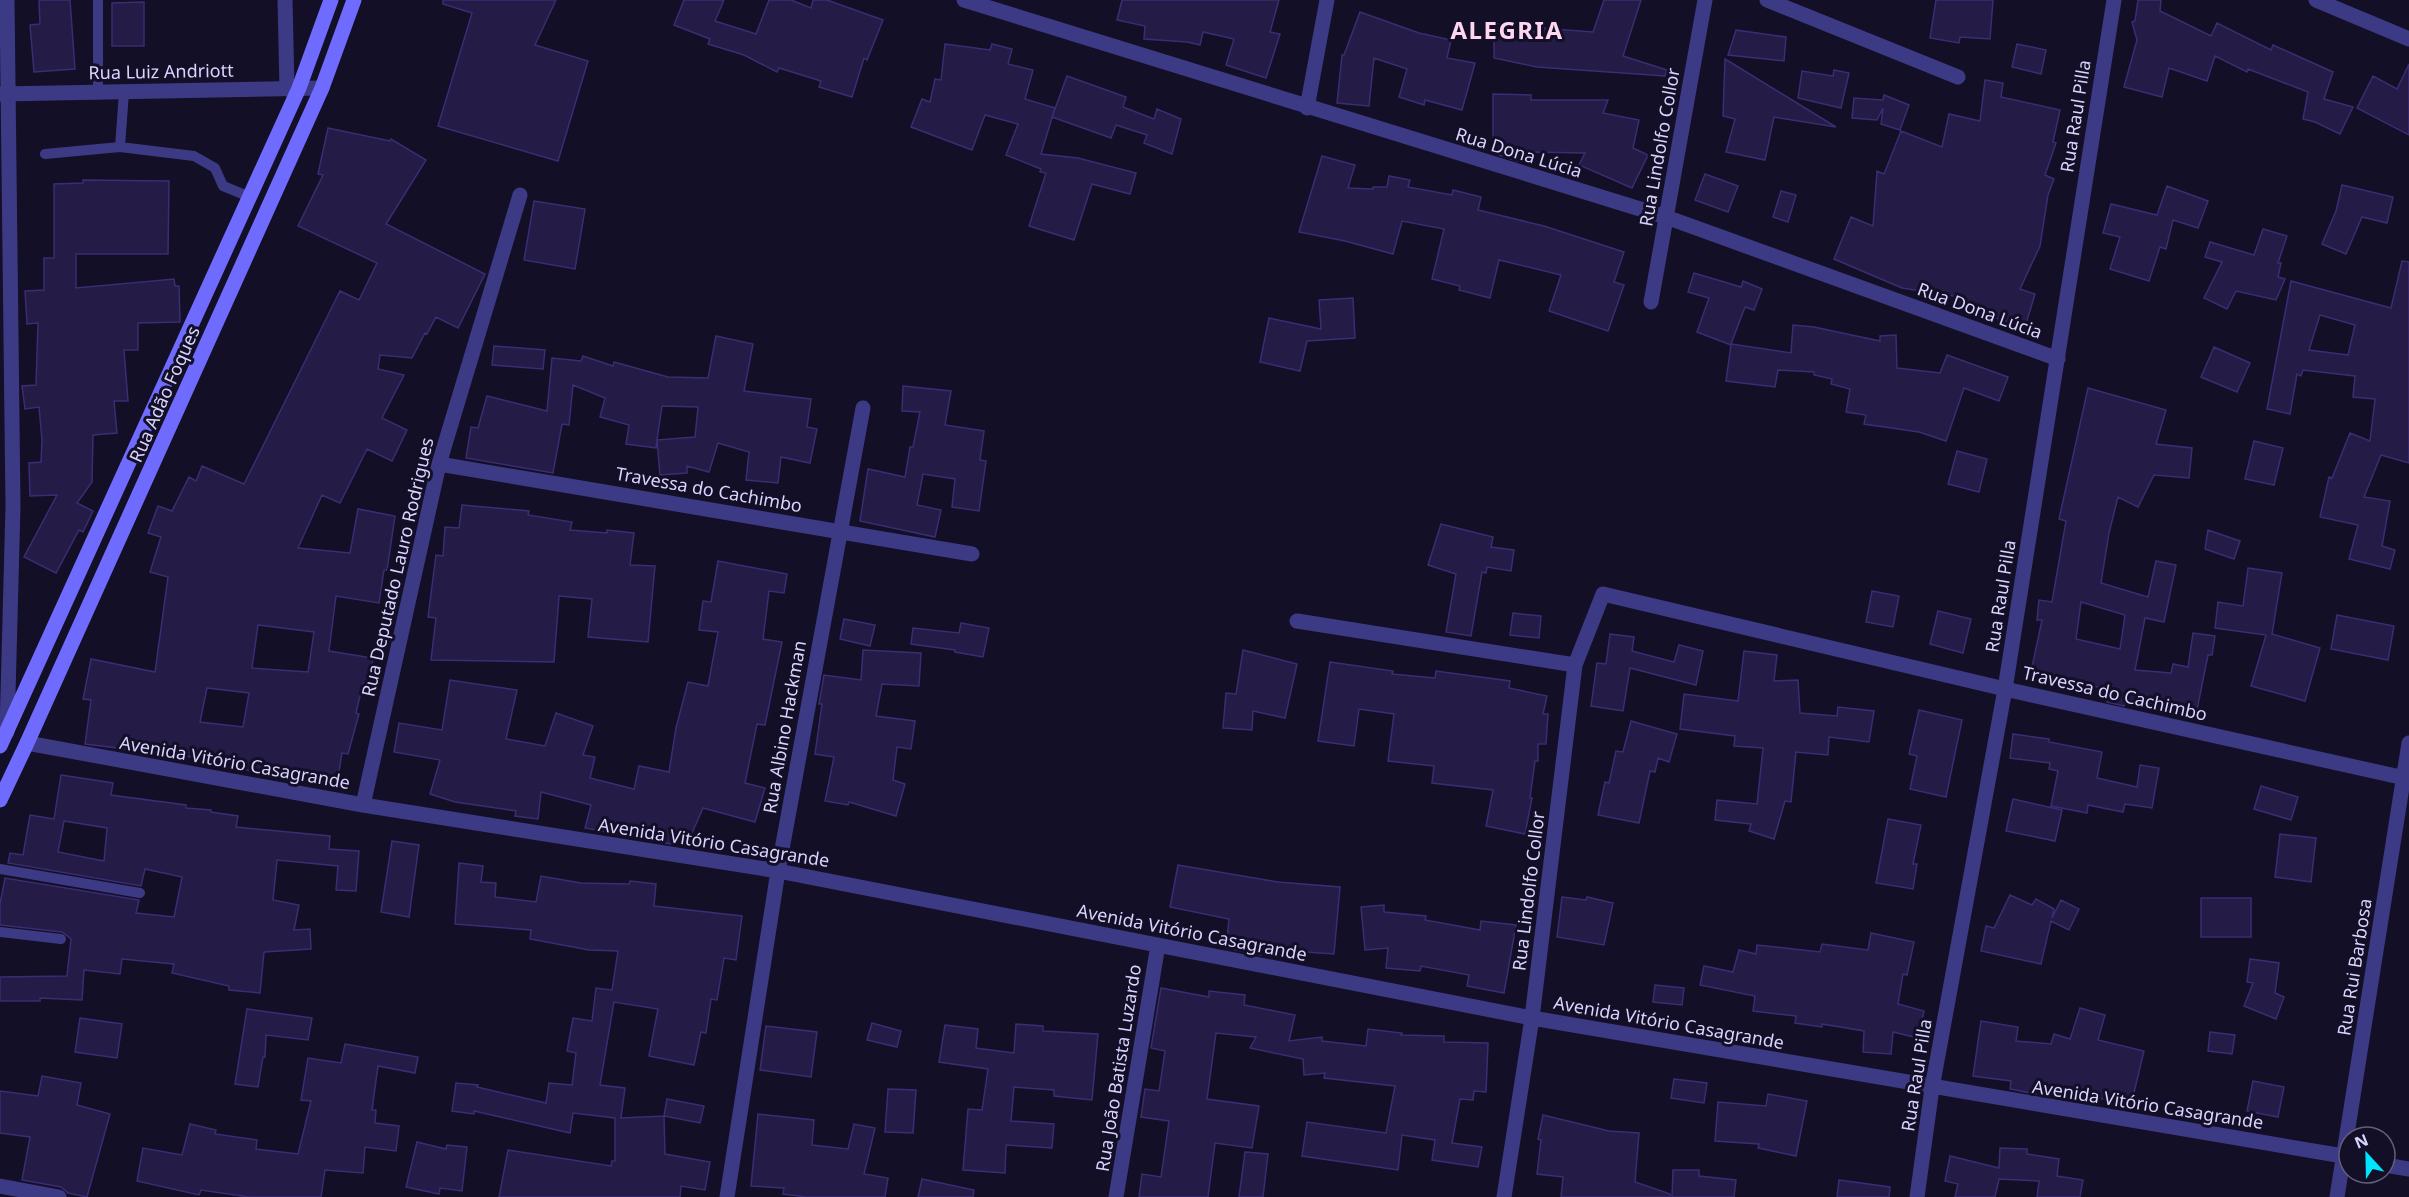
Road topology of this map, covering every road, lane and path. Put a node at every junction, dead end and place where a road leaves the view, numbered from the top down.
1 (8, 0) edge
2 (98, 0) edge
3 (285, 0) edge
4 (331, 0) edge
5 (354, 0) edge
6 (964, 0) edge
7 (1327, 0) edge
8 (1705, 0) edge
9 (1767, 0) edge
10 (2114, 0) edge
11 (2316, 0) edge
12 (2409, 39) edge
13 (1958, 77) dead end
14 (293, 88) junction
15 (322, 88) junction
16 (98, 92) junction
17 (124, 92) junction
18 (4, 94) edge
19 (1307, 108) junction
20 (120, 147) junction
21 (45, 154) dead end
22 (520, 195) dead end
23 (250, 197) junction
24 (1666, 217) junction
25 (1651, 302) dead end
26 (2058, 359) junction
27 (863, 408) dead end
28 (439, 464) junction
29 (7, 506) edge
30 (840, 531) junction
31 (972, 554) dead end
32 (1603, 594) joint
33 (1298, 621) dead end
34 (1575, 665) junction
35 (2005, 689) junction
36 (3, 740) edge
37 (27, 743) junction
38 (2409, 743) edge
39 (2406, 778) edge
40 (0, 800) edge
41 (363, 805) junction
42 (0, 869) edge
43 (778, 871) junction
44 (140, 893) dead end
45 (0, 932) edge
46 (61, 939) dead end
47 (1158, 945) junction
48 (1532, 1018) junction
49 (1932, 1088) junction
50 (2351, 1125) edge
51 (2337, 1156) edge
52 (0, 1186) edge
53 (59, 1197) edge
54 (727, 1197) edge
55 (1116, 1197) edge
56 (1504, 1197) edge
57 (1917, 1197) edge

1 - 18 street
2 - 16 lane
3 - 14 street
4 - 14 main road, Rua Adão Foques
5 - 15 main road, Rua Adão Foques
6 - 19 street, Rua Dona Lúcia
7 - 19 street
8 - 24 street, Rua Lindolfo Collor
9 - 13 street
10 - 26 street, Rua Raul Pilla
11 - 12 street
14 - 15 street, Rua Luiz Andriott
14 - 17 street, Rua Luiz Andriott
14 - 23 main road, Rua Adão Foques
15 - 37 main road, Rua Adão Foques
16 - 17 street, Rua Luiz Andriott
16 - 18 street, Rua Luiz Andriott
17 - 20 lane
18 - 29 street
19 - 24 street, Rua Dona Lúcia
20 - 21 lane
20 - 23 lane
22 - 28 street, Rua Deputado Lauro Rodrigues
23 - 36 main road, Rua Adão Foques
24 - 25 street, Rua Lindolfo Collor
24 - 26 street, Rua Dona Lúcia
26 - 35 street, Rua Raul Pilla
27 - 30 street, Rua Albino Hackman
28 - 30 street, Travessa do Cachimbo
28 - 41 street, Rua Deputado Lauro Rodrigues
29 - 36 street
30 - 31 street, Travessa do Cachimbo
30 - 43 street, Rua Albino Hackman
32 - 34 street, Rua Lindolfo Collor
32 - 35 street, Travessa do Cachimbo
33 - 34 street
34 - 48 street, Rua Lindolfo Collor
35 - 39 street, Travessa do Cachimbo
35 - 49 street, Rua Raul Pilla
37 - 40 main road, Rua Adão Foques
37 - 41 street, Avenida Vitório Casagrande
38 - 39 street, Rua Rui Barbosa
39 - 50 street, Rua Rui Barbosa
41 - 43 street, Avenida Vitório Casagrande
42 - 44 lane
43 - 47 street, Avenida Vitório Casagrande
43 - 54 street, Rua Albino Hackman
45 - 46 lane
47 - 48 street, Avenida Vitório Casagrande
47 - 55 street, Rua João Batista Luzardo
48 - 49 street, Avenida Vitório Casagrande
48 - 56 street, Rua Lindolfo Collor
49 - 51 street, Avenida Vitório Casagrande
49 - 57 street, Rua Raul Pilla
52 - 53 street

